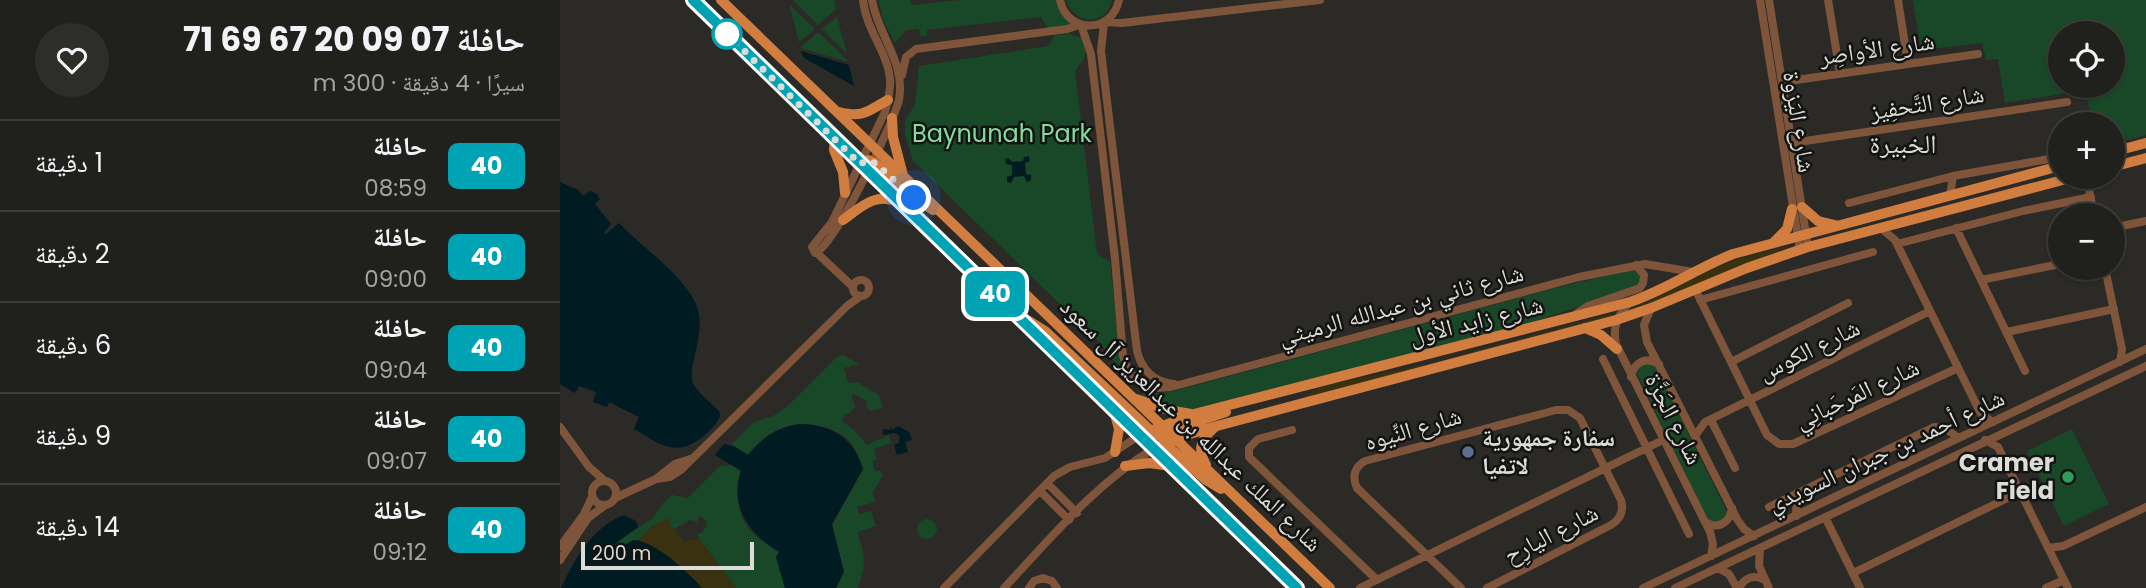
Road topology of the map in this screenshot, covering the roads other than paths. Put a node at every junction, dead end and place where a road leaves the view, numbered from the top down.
1 (693, 0) edge
2 (721, 0) edge
3 (863, 0) edge
4 (872, 0) edge
5 (1060, 0) edge
6 (1119, 0) edge
7 (1320, 0) edge
8 (1760, 0) edge
9 (1769, 0) edge
10 (1828, 0) edge
11 (1898, 0) edge
12 (1104, 23) junction
13 (1080, 25) junction
14 (1978, 54) dead end
15 (1908, 64) junction
16 (1840, 74) junction
17 (901, 82) junction
18 (1782, 82) junction
19 (888, 100) junction
20 (2067, 102) dead end
21 (836, 112) junction
22 (892, 118) junction
23 (835, 140) junction
24 (1792, 143) junction
25 (2146, 144) edge
26 (2125, 149) edge
27 (869, 158) junction
28 (2146, 158) edge
29 (2048, 159) edge
30 (2125, 164) edge
31 (2048, 169) edge
32 (903, 175) junction
33 (1953, 176) junction
34 (2048, 184) edge
35 (2090, 189) edge
36 (845, 193) junction
37 (1950, 195) junction
38 (2091, 197) junction
39 (900, 202) junction
40 (1849, 203) dead end
41 (2092, 203) edge
42 (1797, 208) junction
43 (940, 211) junction
44 (843, 220) junction
45 (2146, 221) edge
46 (1902, 222) junction
47 (2125, 225) edge
48 (1838, 226) junction
49 (1881, 228) junction
50 (1956, 228) junction
51 (1802, 235) junction
52 (1896, 242) junction
53 (827, 244) junction
54 (1771, 244) junction
55 (1804, 248) junction
56 (1873, 252) dead end
57 (817, 253) junction
58 (829, 265) junction
59 (1636, 265) junction
60 (2048, 266) edge
61 (1693, 272) junction
62 (842, 275) junction
63 (859, 279) junction
64 (1981, 280) junction
65 (2108, 280) edge
66 (853, 288) junction
67 (1695, 289) junction
68 (861, 296) junction
69 (1700, 300) junction
70 (1630, 302) junction
71 (1848, 303) dead end
72 (847, 306) junction
73 (1651, 308) junction
74 (2114, 309) junction
75 (1930, 311) junction
76 (1018, 317) junction
77 (1574, 317) junction
78 (1616, 320) junction
79 (1584, 328) junction
80 (2007, 332) junction
81 (1136, 341) junction
82 (1121, 343) junction
83 (1617, 349) junction
84 (2122, 349) junction
85 (2146, 349) edge
86 (2132, 356) junction
87 (1603, 359) dead end
88 (1731, 362) junction
89 (2120, 362) junction
90 (1659, 364) junction
91 (2146, 366) edge
92 (1958, 368) junction
93 (2025, 371) dead end
94 (1631, 377) junction
95 (1177, 384) junction
96 (1130, 397) junction
97 (1750, 400) junction
98 (1237, 404) junction
99 (1113, 408) junction
100 (1194, 414) junction
101 (1981, 414) junction
102 (2002, 418) junction
103 (1688, 421) junction
104 (1708, 421) junction
105 (1993, 422) junction
106 (560, 425) edge
107 (1217, 426) junction
108 (1979, 429) junction
109 (1292, 430) dead end
110 (2005, 431) junction
111 (1695, 436) junction
112 (1159, 437) junction
113 (1958, 438) junction
114 (1663, 440) junction
115 (1985, 440) junction
116 (1997, 447) junction
117 (1647, 448) junction
118 (1115, 452) junction
119 (587, 464) junction
120 (1125, 466) junction
121 (1172, 467) junction
122 (1735, 468) dead end
123 (1604, 469) junction
124 (1211, 474) junction
125 (604, 480) junction
126 (1868, 481) junction
127 (1047, 483) junction
128 (614, 485) junction
129 (637, 487) junction
130 (1040, 491) junction
131 (592, 492) junction
132 (1230, 492) junction
133 (2020, 492) junction
134 (1797, 494) junction
135 (1874, 494) junction
136 (1839, 495) junction
137 (615, 498) junction
138 (605, 505) junction
139 (1769, 507) dead end
140 (2146, 507) edge
141 (1732, 508) junction
142 (1843, 508) junction
143 (1077, 513) junction
144 (1796, 516) junction
145 (1825, 517) junction
146 (1069, 520) junction
147 (1705, 522) junction
148 (1689, 534) dead end
149 (1754, 536) junction
150 (2063, 546) junction
151 (560, 547) edge
152 (1760, 548) junction
153 (2048, 548) junction
154 (1426, 556) junction
155 (1711, 556) junction
156 (2053, 558) junction
157 (560, 560) edge
158 (1718, 568) junction
159 (1853, 573) junction
160 (1377, 580) junction
161 (1767, 584) edge
162 (2066, 584) edge
163 (1029, 587) edge
164 (1057, 587) edge
165 (944, 588) edge
166 (1005, 588) edge
167 (1297, 588) edge
168 (1330, 588) edge
169 (1362, 588) edge
170 (1461, 588) edge
171 (1487, 588) edge
172 (1643, 588) edge
173 (1675, 588) edge
174 (1738, 588) edge
175 (1860, 588) edge
176 (2046, 588) edge

1 - 23 main road, شارع الملك عبدالله بن عبدالعزيز آل سعود
2 - 21 main road, شارع الملك عبدالله بن عبدالعزيز آل سعود
3 - 19 street
4 - 17 street
5 - 13 street
6 - 12 street
7 - 12 street
8 - 42 street, شارع اليَزوة
9 - 18 street, شارع اليَزوة
10 - 16 street
11 - 15 street
12 - 13 street
12 - 81 street
13 - 17 street
13 - 82 street, شارع ثاني بن عبدالله الرميثي
14 - 15 street, شارع الأواصِر
15 - 16 street, شارع الأواصِر
16 - 18 street, شارع الأواصِر
17 - 22 street
18 - 24 street, شارع اليَزوة
19 - 21 main road
19 - 27 street
20 - 24 street, شارع التَّحفِيز
21 - 27 main road, شارع الملك عبدالله بن عبدالعزيز آل سعود
22 - 27 street
22 - 32 main road
23 - 27 main road, شارع الملك عبدالله بن عبدالعزيز آل سعود
23 - 36 main road
24 - 42 street, شارع اليَزوة
25 - 26 main road
27 - 32 main road, شارع الملك عبدالله بن عبدالعزيز آل سعود
27 - 36 street
27 - 39 main road, شارع الملك عبدالله بن عبدالعزيز آل سعود
27 - 43 main road
27 - 44 street
28 - 30 main road
29 - 33 street
31 - 37 main road, شارع زايد الأول
32 - 43 main road, شارع الملك عبدالله بن عبدالعزيز آل سعود
33 - 37 street
33 - 40 street
34 - 46 main road, شارع زايد الأول
35 - 38 street
36 - 57 street
37 - 48 main road, شارع زايد الأول
38 - 41 street
38 - 50 street
39 - 44 main road
39 - 76 main road, شارع الملك عبدالله بن عبدالعزيز آل سعود
42 - 48 main road
42 - 51 street, شارع اليَزوة
42 - 54 main road
43 - 96 main road, شارع الملك عبدالله بن عبدالعزيز آل سعود
44 - 53 street
45 - 47 street
46 - 49 main road, شارع زايد الأول
46 - 52 street
48 - 51 main road, شارع زايد الأول
49 - 52 street
49 - 55 main road, شارع زايد الأول
50 - 52 street
50 - 64 street
51 - 54 main road, شارع زايد الأول
51 - 55 street, شارع اليَزوة
52 - 75 street
53 - 57 street
53 - 58 street
54 - 61 main road, شارع زايد الأول
55 - 67 main road, شارع زايد الأول
56 - 69 street
57 - 58 street
58 - 62 street
59 - 61 street, شارع ثاني بن عبدالله الرميثي
59 - 77 street
59 - 95 street, شارع ثاني بن عبدالله الرميثي
60 - 64 street
61 - 70 main road, شارع زايد الأول
62 - 63 street
62 - 66 street
63 - 66 street
63 - 68 street
64 - 80 street
65 - 74 street
66 - 68 street
66 - 72 street
67 - 69 street, شارع المَرحَبانِي
67 - 73 main road, شارع زايد الأول
68 - 72 street
69 - 88 street, شارع المَرحَبانِي
70 - 77 main road, شارع زايد الأول
70 - 78 street
71 - 88 street
72 - 129 street
73 - 78 main road, شارع زايد الأول
73 - 90 street, شارع الجَزَّة
74 - 80 street
74 - 84 street
75 - 92 street
75 - 97 street, شارع الكوس
76 - 99 main road, شارع الملك عبدالله بن عبدالعزيز آل سعود
76 - 112 main road
77 - 98 main road, شارع زايد الأول
78 - 79 main road, شارع زايد الأول
78 - 83 street, شارع الجَزَّة
79 - 83 main road
79 - 107 main road, شارع زايد الأول
80 - 93 street
81 - 82 street
81 - 95 street
82 - 95 street, شارع ثاني بن عبدالله الرميثي
83 - 94 street, شارع الجَزَّة
84 - 86 street
84 - 89 street
85 - 86 street, شارع أحمد بن جبران السويدي
86 - 89 street, شارع أحمد بن جبران السويدي
87 - 117 street
88 - 97 street, شارع المَرحَبانِي
89 - 102 street, شارع أحمد بن جبران السويدي
90 - 94 street
90 - 103 street, شارع الجَزَّة
91 - 110 street, شارع أحمد بن جبران السويدي
92 - 97 street, شارع المَرحَبانِي
92 - 101 street
94 - 114 street, شارع الجَزَّة
96 - 100 main road
96 - 112 main road, شارع الملك عبدالله بن عبدالعزيز آل سعود
97 - 104 street, شارع الكوس
98 - 100 main road, شارع زايد الأول
98 - 112 main road
99 - 112 main road, شارع الملك عبدالله بن عبدالعزيز آل سعود
99 - 118 main road
100 - 112 main road, شارع زايد الأول
101 - 105 street
101 - 108 street
102 - 105 street, شارع أحمد بن جبران السويدي
102 - 110 street
103 - 104 street
103 - 111 street, شارع الجَزَّة
104 - 111 street, شارع الكوس
104 - 122 street
105 - 108 street, شارع أحمد بن جبران السويدي
106 - 119 street
107 - 112 main road, شارع زايد الأول
107 - 124 main road
108 - 113 street, شارع أحمد بن جبران السويدي
109 - 160 street
110 - 115 street, شارع أحمد بن جبران السويدي
110 - 116 street
111 - 141 street, شارع الجَزَّة
112 - 118 street, شارع زايد الأول
112 - 120 street, شارع زايد الأول
112 - 121 main road, شارع الملك عبدالله بن عبدالعزيز آل سعود
112 - 124 main road, شارع الملك عبدالله بن عبدالعزيز آل سعود
112 - 132 main road
113 - 126 street, شارع أحمد بن جبران السويدي
113 - 134 street
114 - 117 street
114 - 147 street, شارع الجَزَّة
115 - 116 street
115 - 135 street, شارع أحمد بن جبران السويدي
116 - 133 street
117 - 123 street
117 - 148 street
118 - 127 street, شارع زايد الأول
119 - 125 street
119 - 131 street
120 - 121 main road
120 - 143 street, شارع زايد الأول
121 - 167 main road, شارع الملك عبدالله بن عبدالعزيز آل سعود
123 - 154 street
123 - 154 street, شارع النِّيوه
123 - 171 street, شارع اليارِح
124 - 132 main road, شارع الملك عبدالله بن عبدالعزيز آل سعود
125 - 128 street
125 - 131 street
126 - 135 street
126 - 136 street, شارع أحمد بن جبران السويدي
127 - 130 street, شارع زايد الأول
127 - 143 street
128 - 129 street
128 - 137 street
129 - 137 street
130 - 146 street
130 - 165 street, شارع زايد الأول
131 - 138 street
131 - 151 street
132 - 168 main road, شارع الملك عبدالله بن عبدالعزيز آل سعود
133 - 153 street
133 - 159 street
134 - 139 street
134 - 144 street
135 - 142 street, شارع أحمد بن جبران السويدي
136 - 142 street
136 - 144 street, شارع أحمد بن جبران السويدي
137 - 138 street
138 - 157 street
140 - 150 street
141 - 147 street
141 - 149 street, شارع الجَزَّة
142 - 145 street, شارع أحمد بن جبران السويدي
143 - 146 street, شارع زايد الأول
144 - 149 street, شارع أحمد بن جبران السويدي
145 - 152 street, شارع أحمد بن جبران السويدي
145 - 159 street
146 - 166 street, شارع زايد الأول
147 - 155 street, شارع الجَزَّة
149 - 155 street, شارع أحمد بن جبران السويدي
150 - 153 street
150 - 156 street
152 - 158 street, شارع أحمد بن جبران السويدي
152 - 161 street
153 - 156 street
154 - 160 street
154 - 170 street
155 - 172 street, شارع أحمد بن جبران السويدي
156 - 162 street
158 - 173 street, شارع أحمد بن جبران السويدي
158 - 174 street
159 - 175 street
160 - 169 street
161 - 174 street
162 - 176 street
163 - 164 street

